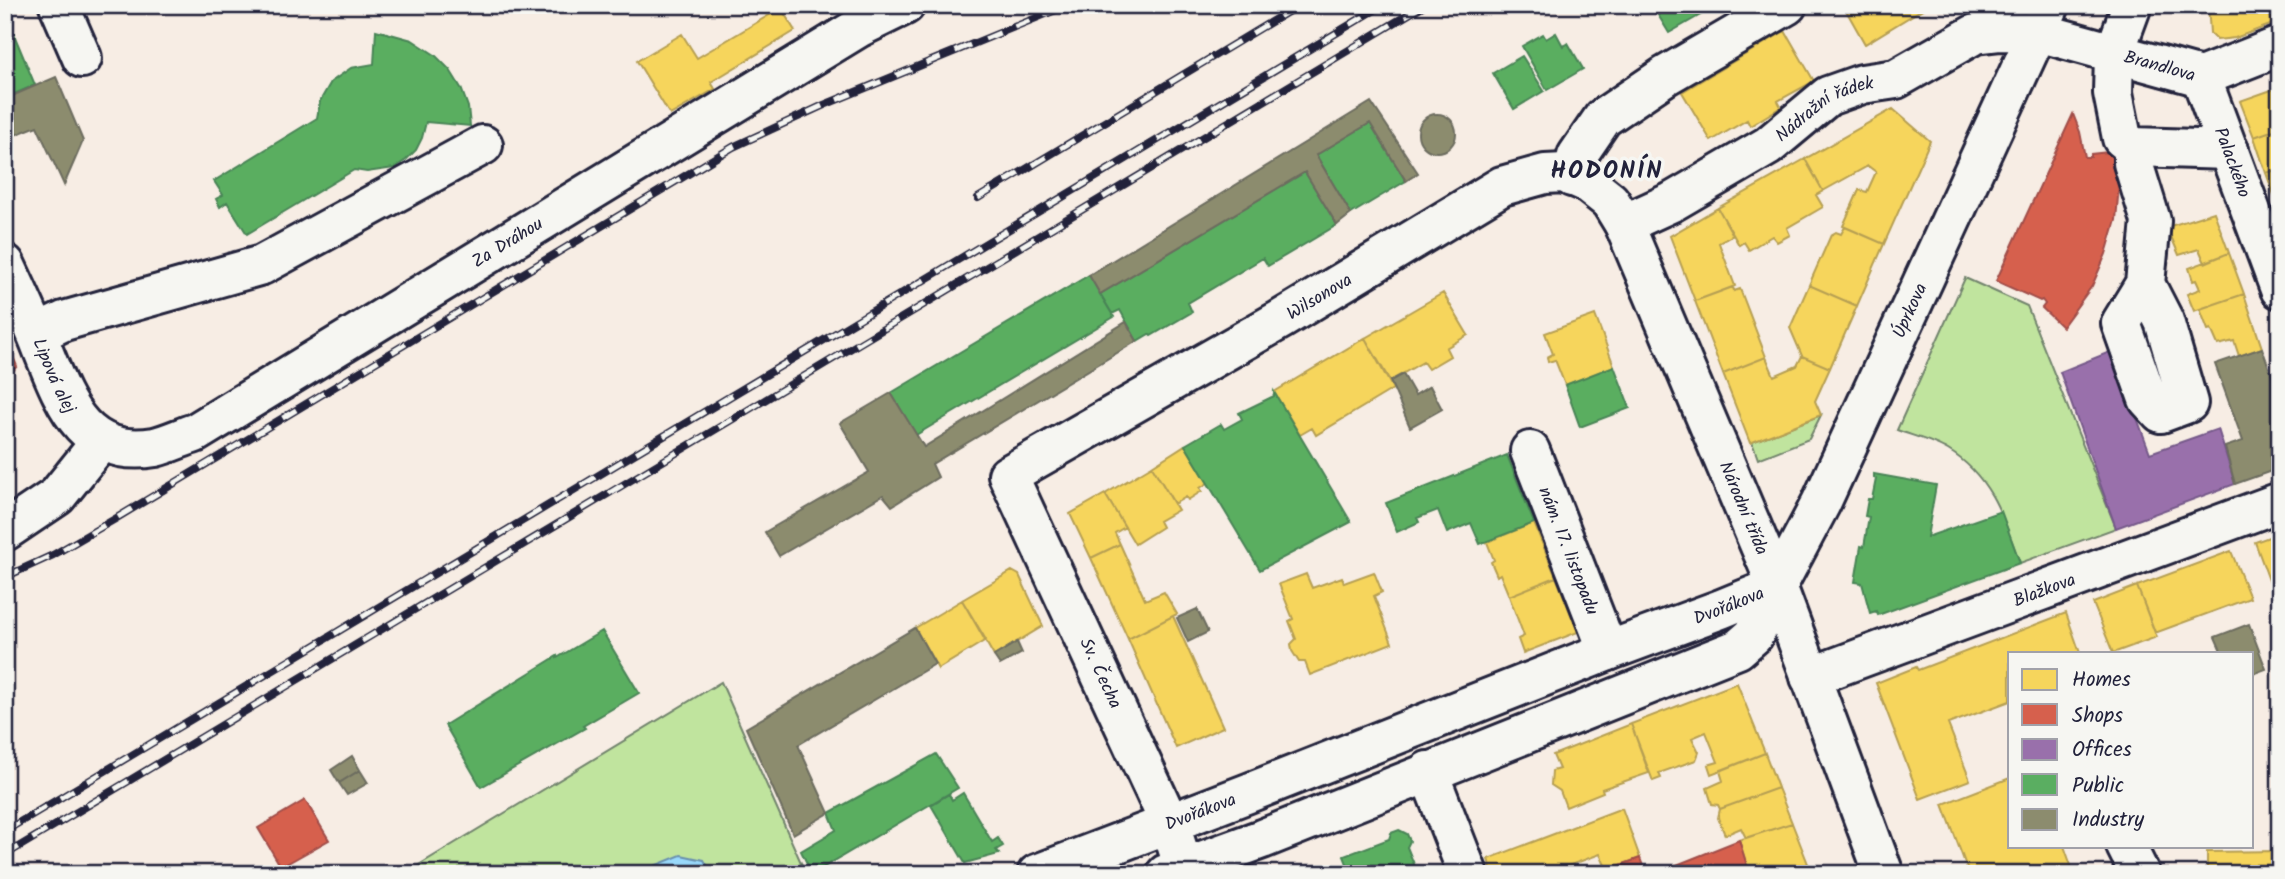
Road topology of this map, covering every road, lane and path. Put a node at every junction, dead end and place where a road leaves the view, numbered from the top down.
1 (58, 5) edge
2 (905, 5) edge
3 (1787, 5) edge
4 (2132, 5) edge
5 (851, 17) edge
6 (2044, 19) edge
7 (2280, 46) edge
8 (2114, 54) junction
9 (82, 58) dead end
10 (2202, 77) junction
11 (483, 145) dead end
12 (2133, 147) junction
13 (2229, 150) junction
14 (1572, 177) junction
15 (1624, 224) junction
16 (5, 264) edge
17 (2145, 284) dead end
18 (2280, 289) edge
19 (37, 334) junction
20 (101, 441) junction
21 (1530, 451) dead end
22 (1009, 475) joint
23 (2280, 502) edge
24 (5, 531) edge
25 (1777, 586) junction
26 (1608, 651) junction
27 (1810, 677) junction
28 (1428, 771) junction
29 (1169, 822) junction
30 (2127, 848) edge
31 (1179, 871) edge
32 (1037, 874) edge
33 (1468, 874) edge
34 (1884, 874) edge
35 (2140, 874) edge

1 - 9 street
2 - 5 street, Za Dráhou
3 - 14 street
4 - 8 street
5 - 20 street, Za Dráhou
6 - 8 street, Brandlova
6 - 15 street, Nádražní řádek
6 - 25 street, Úprkova
7 - 10 street, Brandlova
8 - 10 street, Brandlova
8 - 12 street
10 - 13 street, Palackého
11 - 19 street
12 - 13 street
12 - 17 street
13 - 18 street, Palackého
14 - 15 street, Wilsonova
14 - 22 street, Wilsonova
15 - 25 street, Národní třída
16 - 19 street, Lipová alej
19 - 20 street, Lipová alej
20 - 24 street
21 - 26 street, nám. 17. listopadu
22 - 29 street, Sv. Čecha
23 - 27 street, Blažkova
25 - 26 street, Dvořákova
25 - 27 street, Národní třída
25 - 28 street, Dvořákova
26 - 29 street, Dvořákova
27 - 34 street, Národní třída
28 - 31 street, Dvořákova
28 - 33 street
29 - 31 street, Sv. Čecha
29 - 32 street, Dvořákova
30 - 35 street

